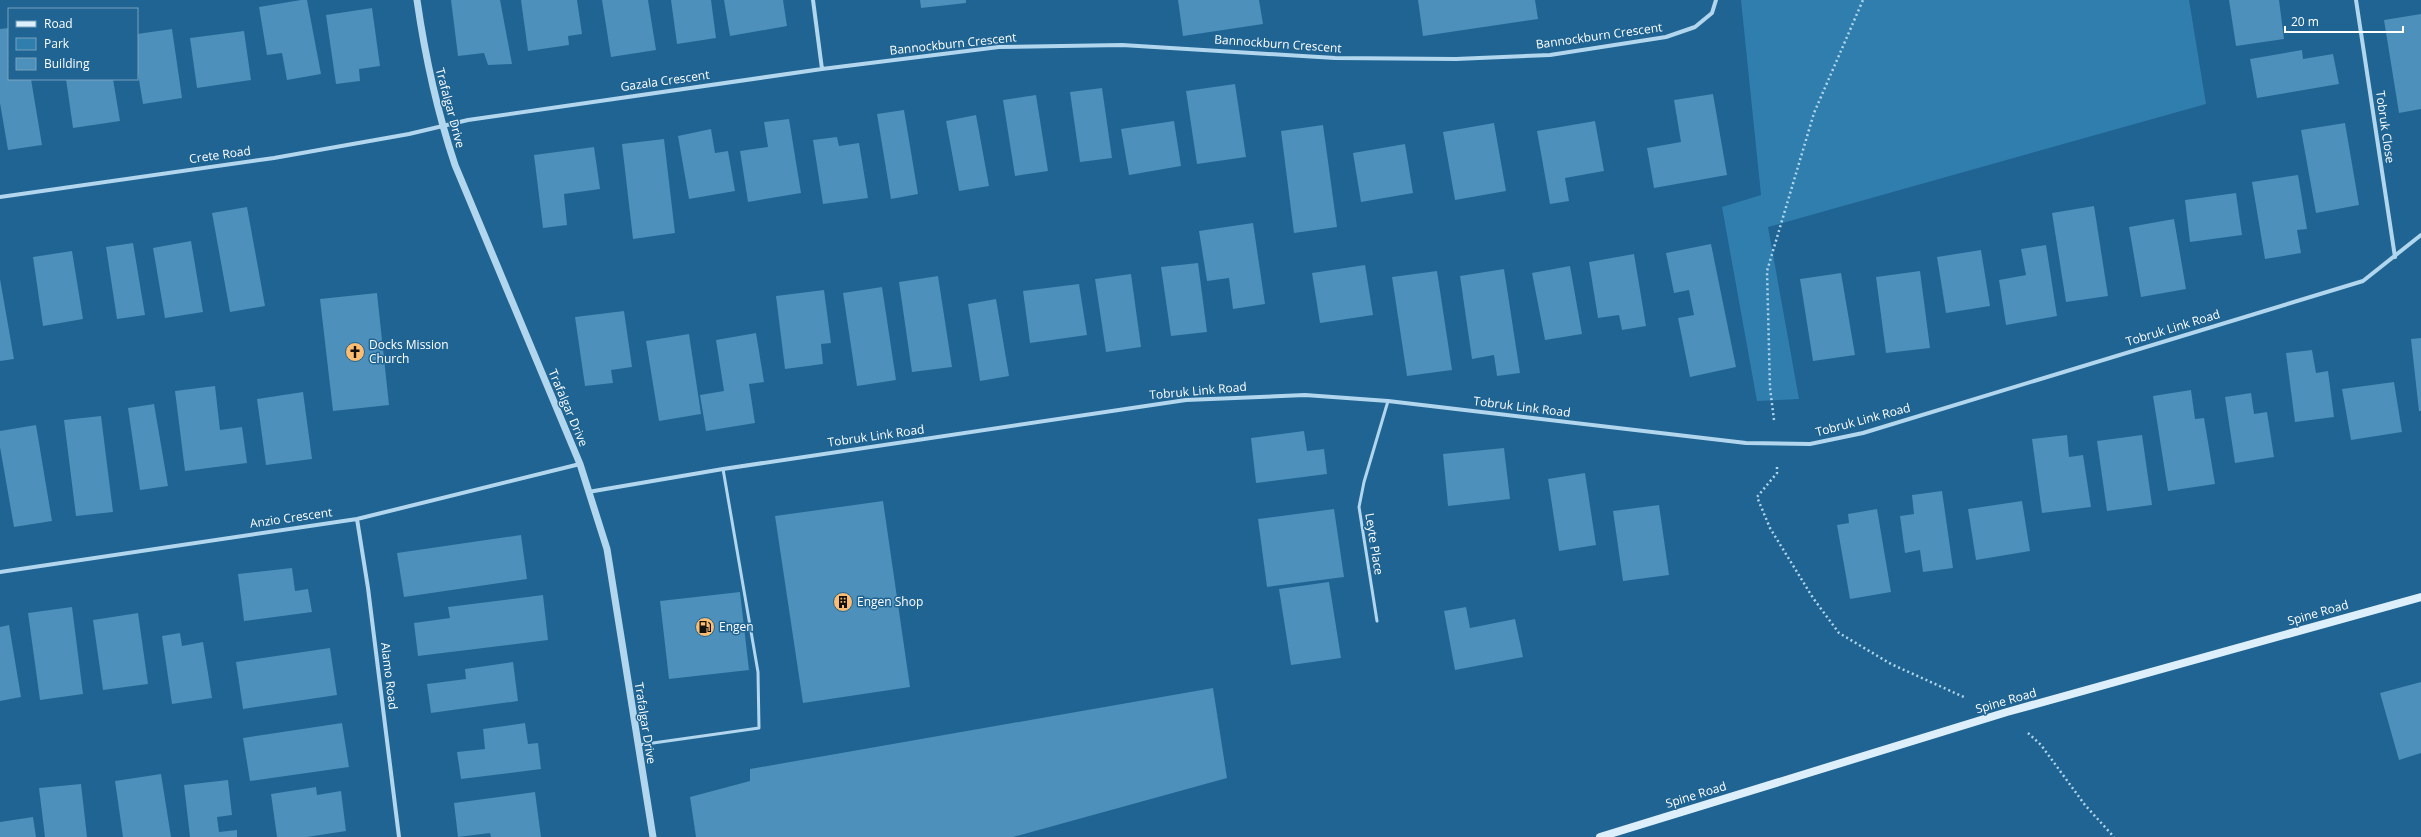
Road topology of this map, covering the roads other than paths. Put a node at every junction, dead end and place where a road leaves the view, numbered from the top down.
1 (416, 0) edge
2 (813, 0) edge
3 (1716, 0) edge
4 (2356, 0) edge
5 (822, 69) junction
6 (442, 126) junction
7 (0, 197) edge
8 (2421, 235) edge
9 (2395, 257) junction
10 (1388, 401) junction
11 (580, 464) junction
12 (723, 469) junction
13 (588, 492) junction
14 (357, 519) junction
15 (0, 572) edge
16 (2421, 597) edge
17 (1377, 621) dead end
18 (637, 745) junction
19 (399, 837) edge
20 (653, 837) edge
21 (1600, 837) edge

1 - 6 street, Trafalgar Drive
2 - 5 street
3 - 5 street, Bannockburn Crescent
4 - 9 street, Tobruk Close
5 - 6 street, Gazala Crescent
6 - 7 street, Crete Road
6 - 11 street, Trafalgar Drive
8 - 9 street, Tobruk Link Road
9 - 10 street, Tobruk Link Road
10 - 12 street, Tobruk Link Road
10 - 17 lane, Leyte Place
11 - 13 street, Trafalgar Drive
11 - 14 street, Anzio Crescent
12 - 13 street, Tobruk Link Road
12 - 18 lane
13 - 18 street, Trafalgar Drive
14 - 15 street, Anzio Crescent
14 - 19 street, Alamo Road
16 - 21 main road, Spine Road
18 - 20 street, Trafalgar Drive

